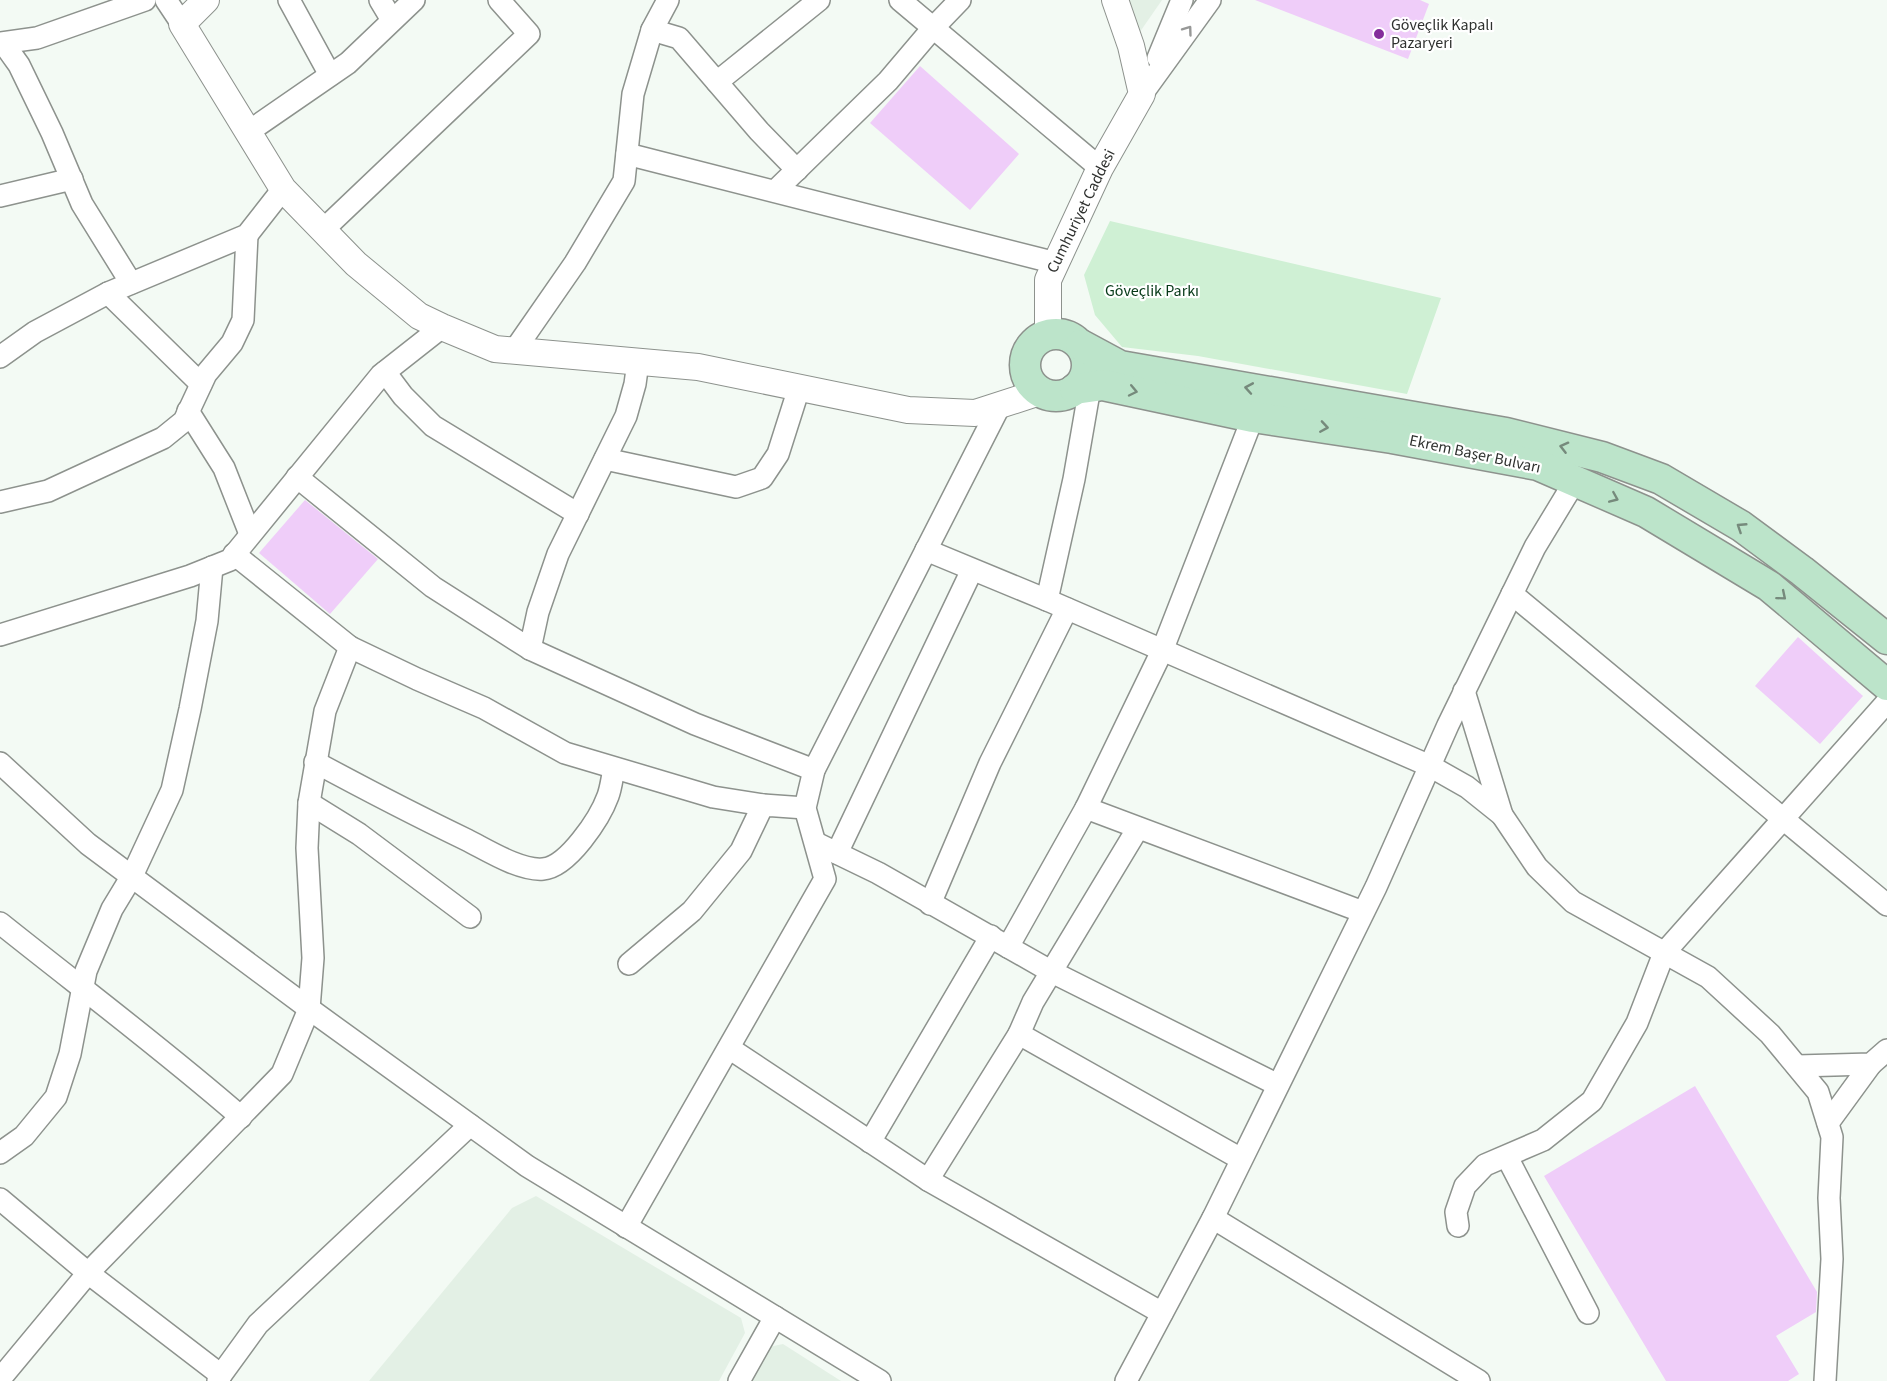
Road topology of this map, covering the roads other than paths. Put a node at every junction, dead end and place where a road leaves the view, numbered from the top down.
1 (145, 0) edge
2 (166, 0) edge
3 (289, 0) edge
4 (380, 0) edge
5 (414, 0) edge
6 (499, 0) edge
7 (668, 0) edge
8 (819, 0) edge
9 (900, 0) edge
10 (960, 0) edge
11 (1115, 0) edge
12 (1182, 0) edge
13 (1210, 0) edge
14 (207, 1) edge
15 (393, 20) junction
16 (182, 24) junction
17 (933, 28) junction
18 (652, 30) junction
19 (2, 44) edge
20 (330, 75) junction
21 (717, 82) junction
22 (1142, 94) junction
23 (248, 132) junction
24 (627, 154) junction
25 (1100, 168) junction
26 (797, 170) junction
27 (72, 179) junction
28 (282, 189) junction
29 (775, 192) junction
30 (0, 196) edge
31 (323, 231) junction
32 (247, 235) junction
33 (1056, 263) junction
34 (131, 283) junction
35 (108, 293) junction
36 (441, 327) junction
37 (1048, 335) junction
38 (1081, 345) junction
39 (514, 351) junction
40 (0, 357) edge
41 (638, 362) junction
42 (386, 372) junction
43 (201, 384) junction
44 (799, 388) junction
45 (1083, 388) junction
46 (1040, 392) junction
47 (1000, 405) junction
48 (188, 411) junction
49 (1253, 417) junction
50 (605, 459) junction
51 (297, 477) junction
52 (1575, 481) junction
53 (0, 502) edge
54 (578, 514) junction
55 (250, 534) junction
56 (926, 550) junction
57 (234, 554) junction
58 (212, 567) junction
59 (972, 570) junction
60 (1512, 594) junction
61 (1047, 600) junction
62 (1067, 609) junction
63 (0, 635) edge
64 (1887, 639) edge
65 (350, 647) junction
66 (530, 649) junction
67 (1161, 651) junction
68 (1887, 685) edge
69 (1464, 691) junction
70 (1887, 702) edge
71 (315, 762) junction
72 (0, 763) edge
73 (1430, 766) junction
74 (614, 769) junction
75 (814, 770) junction
76 (309, 803) junction
77 (763, 805) junction
78 (805, 808) junction
79 (1086, 808) junction
80 (1502, 815) junction
81 (1783, 820) junction
82 (1138, 828) junction
83 (816, 843) junction
84 (837, 853) junction
85 (132, 876) junction
86 (930, 904) junction
87 (1887, 905) edge
88 (1363, 912) junction
89 (470, 917) dead end
90 (0, 923) edge
91 (1000, 942) junction
92 (1664, 953) junction
93 (628, 964) dead end
94 (1052, 972) junction
95 (82, 990) junction
96 (309, 1008) junction
97 (1018, 1034) junction
98 (729, 1048) junction
99 (1887, 1050) edge
100 (1871, 1064) junction
101 (1797, 1066) junction
102 (1278, 1084) junction
103 (241, 1117) junction
104 (1828, 1123) junction
105 (470, 1125) junction
106 (870, 1142) junction
107 (0, 1153) edge
108 (1507, 1157) junction
109 (1241, 1159) junction
110 (928, 1180) junction
111 (0, 1199) edge
112 (1213, 1218) junction
113 (1458, 1226) dead end
114 (626, 1227) junction
115 (88, 1273) junction
116 (1162, 1313) junction
117 (1588, 1313) dead end
118 (775, 1317) junction
119 (220, 1378) edge
120 (0, 1379) edge
121 (739, 1381) edge
122 (880, 1381) edge
123 (1126, 1381) edge
124 (1479, 1381) edge
125 (1824, 1381) edge

1 - 19 street
2 - 16 street
3 - 20 street
4 - 15 street
5 - 15 street
6 - 31 street
7 - 18 street
8 - 21 street
9 - 17 street
10 - 17 street
11 - 22 street
12 - 22 street, Cumhuriyet Caddesi
22 -> 13 street, Cumhuriyet Caddesi
14 - 16 street
15 - 20 street
16 - 23 street
17 - 25 street
17 - 26 street
18 - 21 street
18 - 24 street
19 - 27 street
20 - 23 street
21 - 26 street
22 - 25 street, Cumhuriyet Caddesi
23 - 28 street
24 - 29 street
24 - 39 street
25 - 33 street, Cumhuriyet Caddesi
26 - 29 street
27 - 30 street
27 - 34 street
28 - 31 street
28 - 32 street
29 - 33 street
31 - 36 street
32 - 34 street
32 - 43 street
33 - 37 street, Cumhuriyet Caddesi
34 - 35 street
35 - 40 street
35 - 43 street
36 - 39 street
36 - 42 street
37 - 38 main road
37 - 46 main road
38 - 45 main road
64 -> 38 main road, Ekrem Başer Bulvarı
39 - 41 street
41 - 44 street
41 - 50 street
42 - 51 street
42 - 54 street
43 - 48 street
44 - 47 street
44 - 50 street
45 - 46 main road
45 -> 49 main road, Ekrem Başer Bulvarı
45 - 61 street
46 - 47 street
47 - 56 street
48 - 53 street
48 - 55 street
49 -> 52 main road, Ekrem Başer Bulvarı
49 - 67 street
50 - 54 street
51 - 55 street
51 - 66 street
52 - 60 street
52 -> 68 main road, Ekrem Başer Bulvarı
54 - 66 street
55 - 57 street
56 - 59 street
56 - 75 street
57 - 58 street
57 - 65 street
58 - 63 street
58 - 85 street
59 - 61 street
59 - 84 street
60 - 69 street
60 - 81 street
61 - 62 street
62 - 67 street
62 - 86 street
65 - 71 street
65 - 74 street
66 - 75 street
67 - 73 street
67 - 79 street
69 - 73 street
69 - 80 street
70 - 81 street
71 - 74 street
71 - 76 street
72 - 85 street
73 - 80 street
73 - 88 street
74 - 77 street
75 - 78 street
76 - 89 street
76 - 96 street
77 - 78 street
77 - 93 street
78 - 83 street
79 - 82 street
79 - 91 street
80 - 92 street
81 - 87 street
81 - 92 street
82 - 88 street
82 - 94 street
83 - 84 street
83 - 98 street
84 - 86 street
85 - 95 street
85 - 96 street
86 - 91 street
88 - 102 street
90 - 95 street
91 - 94 street
91 - 106 street
92 - 101 street
92 - 108 street
94 - 97 street
94 - 102 street
95 - 103 street
95 - 107 street
96 - 103 street
96 - 105 street
97 - 109 street
97 - 110 street
98 - 106 street
98 - 114 street
99 - 100 street
100 - 101 street
100 - 104 street
101 - 104 street
102 - 109 street
103 - 115 street
104 - 125 street
105 - 114 street
105 - 119 street
106 - 110 street
108 - 113 street
108 - 117 street
109 - 112 street
110 - 116 street
111 - 115 street
112 - 116 street
112 - 124 street
114 - 118 street
115 - 119 street
115 - 120 street
116 - 123 street
118 - 121 street
118 - 122 street

